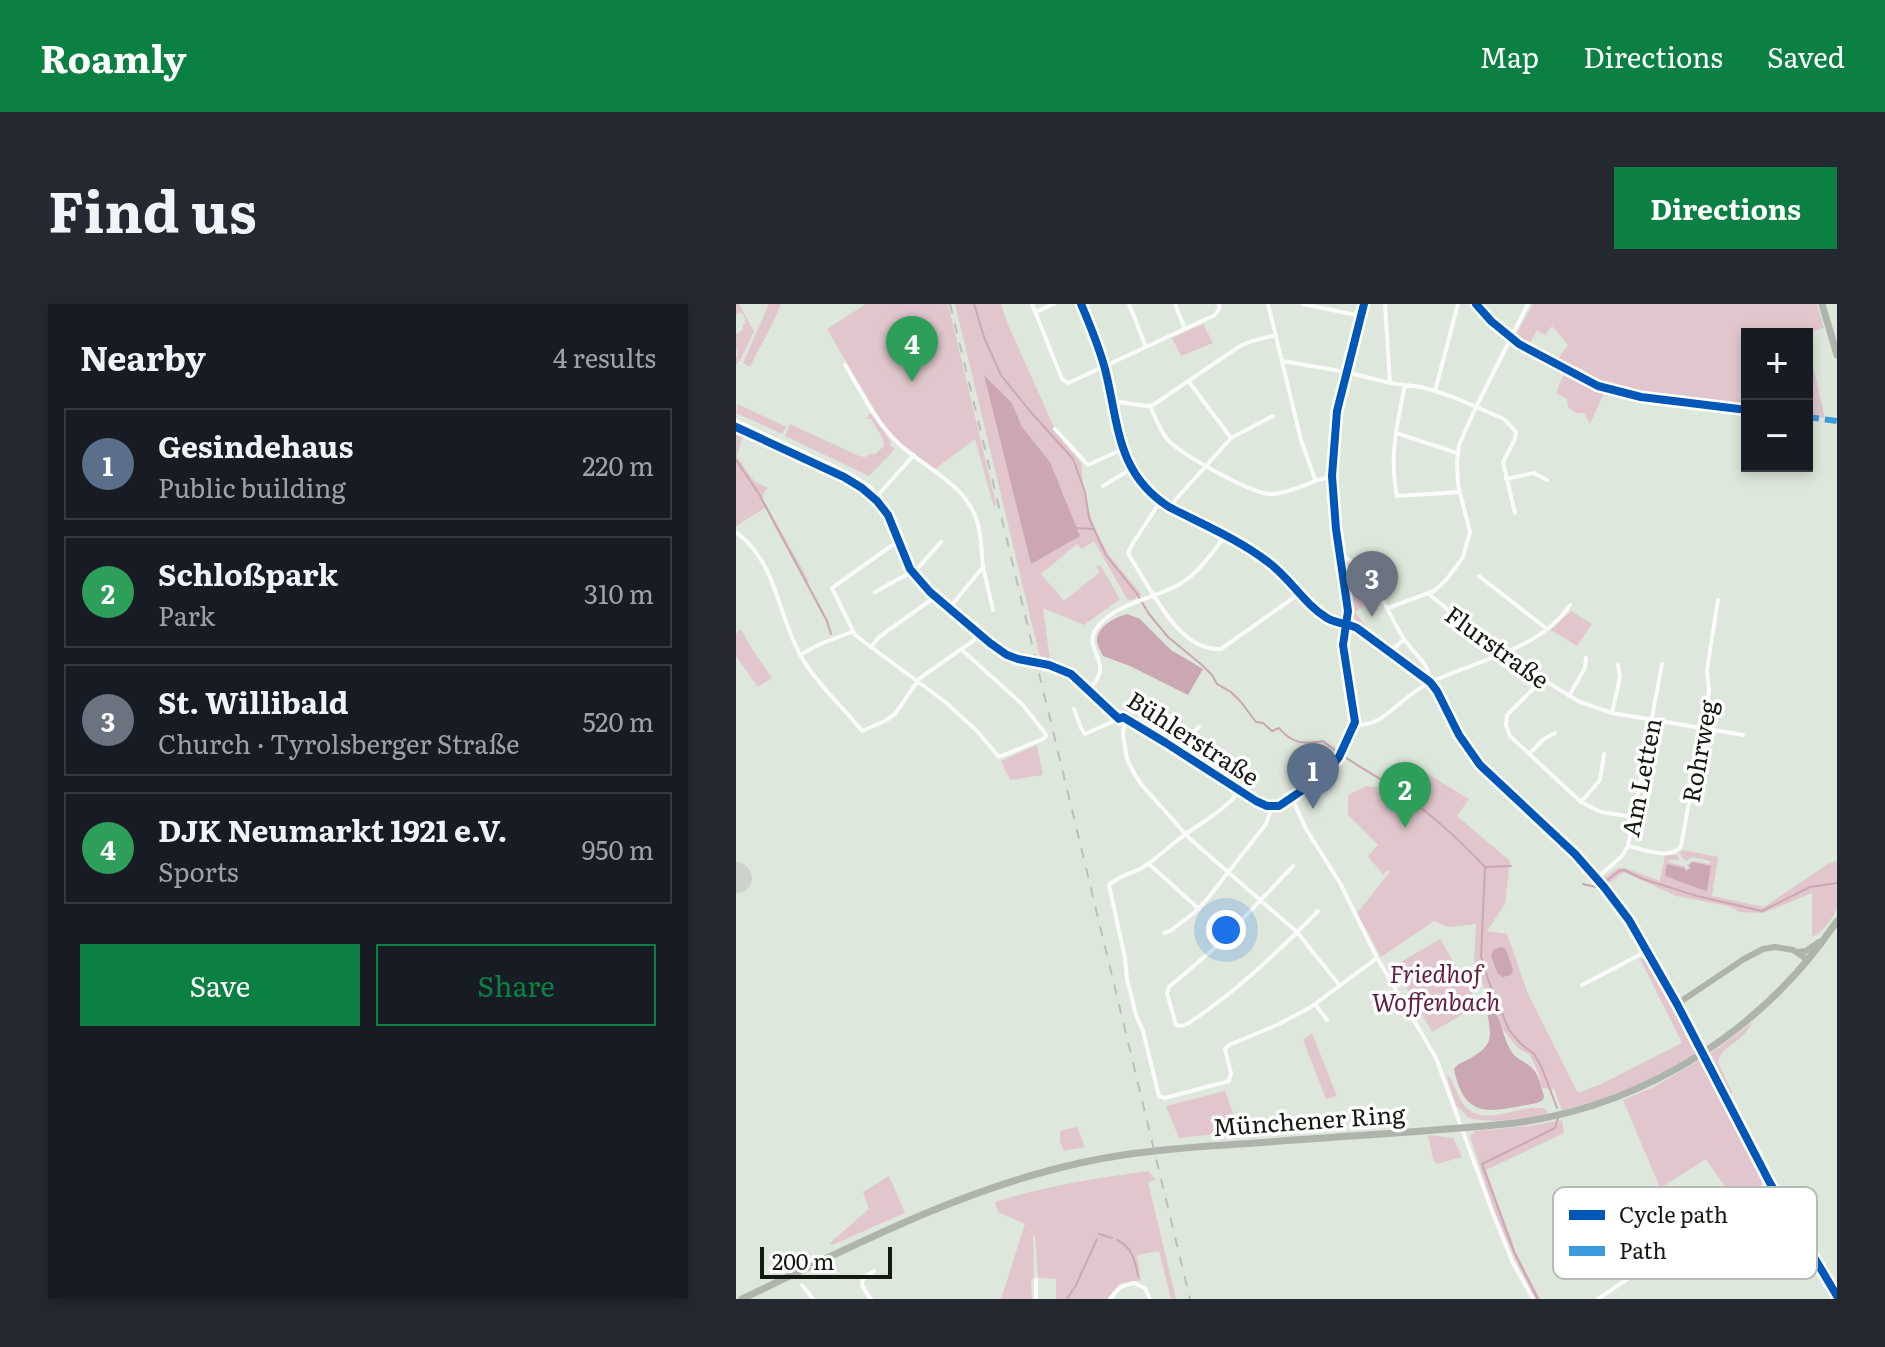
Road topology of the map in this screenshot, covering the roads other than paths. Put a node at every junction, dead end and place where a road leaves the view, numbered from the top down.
1 (1032, 304) edge
2 (1054, 304) edge
3 (1081, 304) edge
4 (1129, 304) edge
5 (1175, 304) edge
6 (1219, 304) edge
7 (1268, 304) edge
8 (1303, 304) edge
9 (1364, 304) edge
10 (1385, 304) edge
11 (1458, 304) edge
12 (1476, 304) edge
13 (1528, 304) edge
14 (1822, 304) edge
15 (1035, 312) junction
16 (1361, 316) junction
17 (1185, 329) junction
18 (1276, 335) junction
19 (1511, 338) junction
20 (1146, 347) junction
21 (1837, 355) edge
22 (1282, 361) junction
23 (845, 365) dead end
24 (1104, 366) junction
25 (1346, 372) junction
26 (1189, 382) junction
27 (1390, 383) junction
28 (1405, 385) junction
29 (1435, 391) junction
30 (1112, 401) junction
31 (1150, 406) junction
32 (1476, 407) junction
33 (1273, 416) dead end
34 (736, 421) edge
35 (1055, 429) dead end
36 (1396, 433) junction
37 (1231, 438) junction
38 (1123, 449) junction
39 (1457, 453) junction
40 (914, 455) junction
41 (1205, 465) junction
42 (1131, 469) junction
43 (1332, 476) junction
44 (1506, 479) junction
45 (1315, 480) junction
46 (1547, 480) dead end
47 (1103, 486) dead end
48 (1460, 492) junction
49 (878, 495) junction
50 (1161, 501) junction
51 (1169, 507) junction
52 (1515, 513) dead end
53 (736, 532) edge
54 (1225, 536) junction
55 (901, 539) junction
56 (941, 542) dead end
57 (1341, 556) junction
58 (983, 567) junction
59 (914, 571) junction
60 (1479, 576) dead end
61 (875, 592) dead end
62 (1300, 593) junction
63 (1429, 594) junction
64 (939, 595) junction
65 (1152, 595) junction
66 (1293, 599) junction
67 (1718, 600) dead end
68 (1308, 603) junction
69 (1570, 605) dead end
70 (951, 606) junction
71 (1388, 608) junction
72 (993, 610) dead end
73 (1347, 624) junction
74 (1547, 629) junction
75 (852, 632) junction
76 (983, 634) junction
77 (1404, 639) junction
78 (871, 647) junction
79 (962, 650) junction
80 (1390, 652) junction
81 (1501, 654) junction
82 (800, 655) junction
83 (1586, 658) dead end
84 (1662, 664) dead end
85 (1618, 665) dead end
86 (1543, 679) junction
87 (918, 681) junction
88 (1430, 682) junction
89 (1092, 687) junction
90 (1569, 696) junction
91 (1074, 709) dead end
92 (1612, 713) junction
93 (1124, 718) junction
94 (1651, 719) junction
95 (1354, 726) junction
96 (1199, 727) dead end
97 (1702, 728) junction
98 (1555, 733) dead end
99 (1743, 735) dead end
100 (1176, 749) junction
101 (1529, 754) junction
102 (1604, 754) dead end
103 (1239, 790) junction
104 (1292, 798) junction
105 (1581, 802) junction
106 (1272, 807) junction
107 (1633, 817) junction
108 (1185, 834) junction
109 (1628, 846) junction
110 (1148, 863) junction
111 (1293, 866) dead end
112 (1229, 872) junction
113 (1597, 878) junction
114 (1261, 900) junction
115 (1199, 909) junction
116 (1318, 911) dead end
117 (1837, 921) edge
118 (1297, 932) junction
119 (1164, 933) dead end
120 (1825, 938) junction
121 (1786, 949) junction
122 (1647, 951) junction
123 (1796, 952) junction
124 (1377, 958) junction
125 (1806, 962) junction
126 (1582, 985) dead end
127 (1340, 986) junction
128 (1315, 1004) junction
129 (1677, 1004) junction
130 (1327, 1020) dead end
131 (1462, 1128) junction
132 (1770, 1183) junction
133 (1764, 1187) edge
134 (1772, 1187) edge
135 (1817, 1262) edge
136 (874, 1271) dead end
137 (1628, 1279) edge
138 (1036, 1280) dead end
139 (802, 1285) dead end
140 (1837, 1296) edge
141 (742, 1299) edge
142 (813, 1299) edge
143 (871, 1299) edge
144 (1036, 1299) edge
145 (1110, 1299) edge
146 (1150, 1299) edge
147 (1533, 1299) edge
148 (1598, 1299) edge

1 - 15 street
2 - 15 street
3 - 24 street
4 - 20 street
5 - 17 street
6 - 17 street
7 - 18 street
8 - 16 street
9 - 16 street
10 - 27 street
11 - 29 street
12 - 19 street
13 - 19 street
14 - 21 main road
15 - 24 street
16 - 25 street
17 - 20 street
18 - 22 street
18 - 26 street
19 - 32 street
20 - 24 street
22 - 25 street
22 - 45 street
23 - 40 street
24 - 30 street
25 - 27 street
25 - 43 street
26 - 31 street
26 - 37 street
27 - 28 street
28 - 29 street
28 - 36 street
29 - 32 street
30 - 31 street
30 - 38 street
31 - 41 street
32 - 39 street
32 - 44 street
33 - 37 street
34 - 49 street
35 - 38 street
36 - 39 street
36 - 48 street
37 - 41 street
38 - 42 street
39 - 48 street
40 - 49 street
40 - 58 street
41 - 45 street
41 - 51 street
42 - 47 street
42 - 50 street
43 - 45 street
43 - 57 street
44 - 46 street
44 - 52 street
48 - 63 street
49 - 55 street
50 - 51 street
50 - 65 street
51 - 54 street
53 - 82 street
54 - 62 street
54 - 65 street
55 - 59 street
55 - 75 street
56 - 59 street
57 - 71 street
57 - 73 street
58 - 70 street
58 - 72 street
59 - 61 street
59 - 64 street, Bühlerstraße
60 - 74 street
62 - 66 street
62 - 68 street
63 - 71 street
63 - 81 street, Flurstraße
64 - 70 street, Bühlerstraße
64 - 78 street
65 - 66 street
65 - 89 street
66 - 68 street
67 - 97 street, Rohrweg
68 - 73 street
69 - 74 street
70 - 76 street, Bühlerstraße
71 - 77 street
73 - 80 street
73 - 95 street
74 - 81 street
75 - 78 street
75 - 82 street
76 - 79 street
76 - 89 street, Bühlerstraße
77 - 80 street
77 - 88 street
78 - 87 street
79 - 87 street
79 - 87 street
80 - 88 street
81 - 86 street, Flurstraße
81 - 88 street
82 - 87 street
83 - 90 street, Flurstraße
84 - 94 street, Am Letten
85 - 92 street
86 - 90 street, Flurstraße
86 - 101 street
88 - 95 street
88 - 113 street
89 - 93 street, Bühlerstraße
90 - 92 street, Flurstraße
91 - 93 street
92 - 94 street, Flurstraße
93 - 100 street, Bühlerstraße
93 - 108 street
94 - 97 street, Flurstraße
94 - 107 street, Am Letten
95 - 104 street, Bühlerstraße
96 - 100 street
97 - 99 street, Flurstraße
97 - 109 street, Rohrweg
98 - 101 street
100 - 103 street, Bühlerstraße
101 - 105 street
102 - 105 street
103 - 106 street, Bühlerstraße
103 - 108 street
104 - 106 street, Bühlerstraße
104 - 124 street
105 - 107 street
106 - 112 street
107 - 109 street, Am Letten
108 - 110 street
108 - 112 street
109 - 113 street, Am Letten
110 - 115 street
110 - 128 street
111 - 114 street
112 - 114 street
112 - 115 street
113 - 122 street
114 - 118 street
114 - 118 street
115 - 119 street
116 - 118 street
117 - 120 main road, Münchener Ring
118 - 127 street
120 - 123 street
120 - 125 main road, Münchener Ring
121 - 123 street
121 - 125 street
121 - 129 street
122 - 126 street
122 - 129 street
123 - 125 street
124 - 127 street
124 - 131 street
125 - 131 main road, Münchener Ring
127 - 128 street
128 - 130 street
129 - 132 street
131 - 141 main road, Münchener Ring
131 - 147 street
132 - 133 street
132 - 134 street
135 - 140 street
136 - 143 street
137 - 148 street
138 - 144 street
139 - 142 street
145 - 146 street

